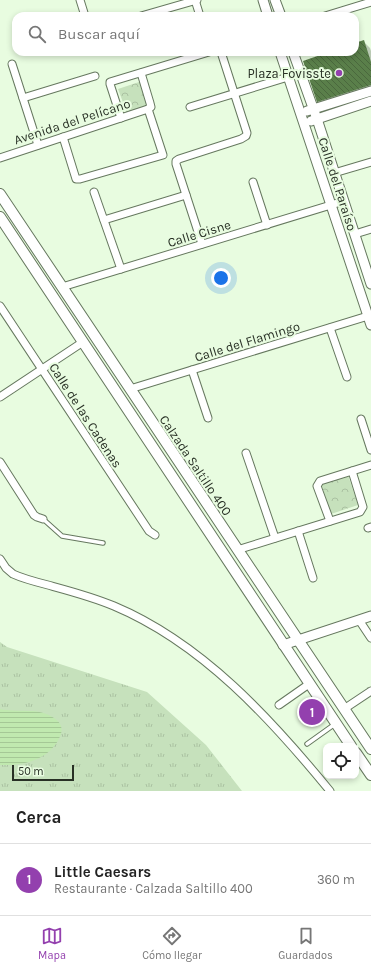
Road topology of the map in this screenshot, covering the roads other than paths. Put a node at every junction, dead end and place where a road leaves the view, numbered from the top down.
1 (80, 0) edge
2 (195, 0) edge
3 (263, 0) edge
4 (276, 0) edge
5 (371, 2) edge
6 (84, 12) edge
7 (154, 12) edge
8 (199, 12) edge
9 (267, 12) edge
10 (280, 12) edge
11 (338, 12) edge
12 (196, 56) edge
13 (222, 56) edge
14 (281, 56) edge
15 (294, 56) edge
16 (12, 64) dead end
17 (141, 73) junction
18 (95, 76) dead end
19 (288, 77) junction
20 (371, 91) edge
21 (234, 93) junction
22 (23, 98) junction
23 (371, 101) edge
24 (190, 107) dead end
25 (150, 108) junction
26 (313, 109) junction
27 (300, 113) junction
28 (121, 118) junction
29 (316, 119) junction
30 (304, 123) junction
31 (63, 137) junction
32 (38, 145) junction
33 (0, 158) edge
34 (371, 162) edge
35 (334, 173) junction
36 (253, 182) dead end
37 (94, 192) dead end
38 (0, 194) edge
39 (186, 195) junction
40 (344, 201) junction
41 (331, 205) junction
42 (0, 217) edge
43 (104, 220) junction
44 (267, 225) junction
45 (371, 229) edge
46 (354, 234) junction
47 (202, 244) junction
48 (121, 269) junction
49 (371, 284) edge
50 (62, 287) junction
51 (0, 306) edge
52 (369, 315) edge
53 (371, 325) edge
54 (330, 328) junction
55 (82, 342) junction
56 (42, 369) junction
57 (192, 370) junction
58 (347, 377) dead end
59 (130, 389) junction
60 (0, 397) edge
61 (208, 418) dead end
62 (361, 419) dead end
63 (371, 450) edge
64 (246, 453) dead end
65 (0, 462) edge
66 (371, 465) edge
67 (352, 471) junction
68 (43, 519) joint
69 (330, 521) junction
70 (298, 531) junction
71 (155, 535) dead end
72 (275, 538) junction
73 (103, 543) dead end
74 (237, 550) junction
75 (0, 559) edge
76 (313, 578) dead end
77 (371, 616) edge
78 (359, 620) junction
79 (371, 638) edge
80 (297, 640) junction
81 (283, 645) junction
82 (309, 684) junction
83 (371, 691) edge
84 (279, 705) dead end
85 (344, 709) junction
86 (336, 723) junction
87 (349, 743) edge
88 (306, 744) dead end
89 (371, 749) edge
90 (359, 757) edge
91 (371, 775) edge
92 (330, 791) edge

1 - 6 street
2 - 7 street
2 - 8 street
3 - 9 street
4 - 10 street
5 - 11 street
12 - 17 street, Avenida del Pelícano
13 - 21 street
14 - 19 street, Calle del Paraíso
15 - 26 street, Calle del Paraíso
16 - 22 street
17 - 25 street
17 - 28 street, Avenida del Pelícano
18 - 22 street
19 - 21 street
19 - 27 street, Calle del Paraíso
20 - 26 street
21 - 24 street
21 - 39 street
22 - 32 street
23 - 29 street
25 - 28 street, Avenida del Pelícano
25 - 31 street
26 - 27 street
26 - 29 street, Calle del Paraíso
27 - 30 street, Calle del Paraíso
28 - 31 street, Avenida del Pelícano
29 - 30 street
29 - 35 street, Calle del Paraíso
30 - 41 street, Calle del Paraíso
31 - 32 street, Avenida del Pelícano
32 - 33 street, Avenida del Pelícano
34 - 35 street
35 - 40 street, Calle del Paraíso
36 - 44 street
37 - 43 street
38 - 50 main road, Calzada Saltillo 400
39 - 43 street
39 - 47 street
40 - 41 street, Calle Cisne
40 - 46 street, Calle del Paraíso
41 - 44 street, Calle Cisne
41 - 52 street, Calle del Paraíso
42 - 55 main road, Calzada Saltillo 400
43 - 48 street
44 - 47 street, Calle Cisne
45 - 46 street
46 - 49 street, Calle del Paraíso
47 - 48 street, Calle Cisne
48 - 50 street, Calle Cisne
50 - 59 main road, Calzada Saltillo 400
51 - 56 street, Calle de las Cadenas
52 - 53 street, Calle del Paraíso
52 - 54 street, Calle del Flamingo
54 - 57 street, Calle del Flamingo
54 - 58 street
55 - 56 street
55 - 81 main road, Calzada Saltillo 400
56 - 60 street
56 - 71 street, Calle de las Cadenas
57 - 59 street, Calle del Flamingo
57 - 61 street
59 - 74 main road, Calzada Saltillo 400
62 - 63 street
64 - 72 street
65 - 68 street
66 - 67 street
67 - 69 street
67 - 69 street
68 - 73 lane
69 - 70 street
70 - 72 street
70 - 76 street
72 - 74 street
74 - 80 main road, Calzada Saltillo 400
75 - 92 street
77 - 78 street
78 - 79 street
78 - 80 street
80 - 81 street
80 - 85 main road, Calzada Saltillo 400
81 - 82 main road, Calzada Saltillo 400
82 - 84 street
82 - 86 main road, Calzada Saltillo 400
83 - 85 street
85 - 89 main road, Calzada Saltillo 400
86 - 87 main road, Calzada Saltillo 400
86 - 88 lane
90 - 91 main road

